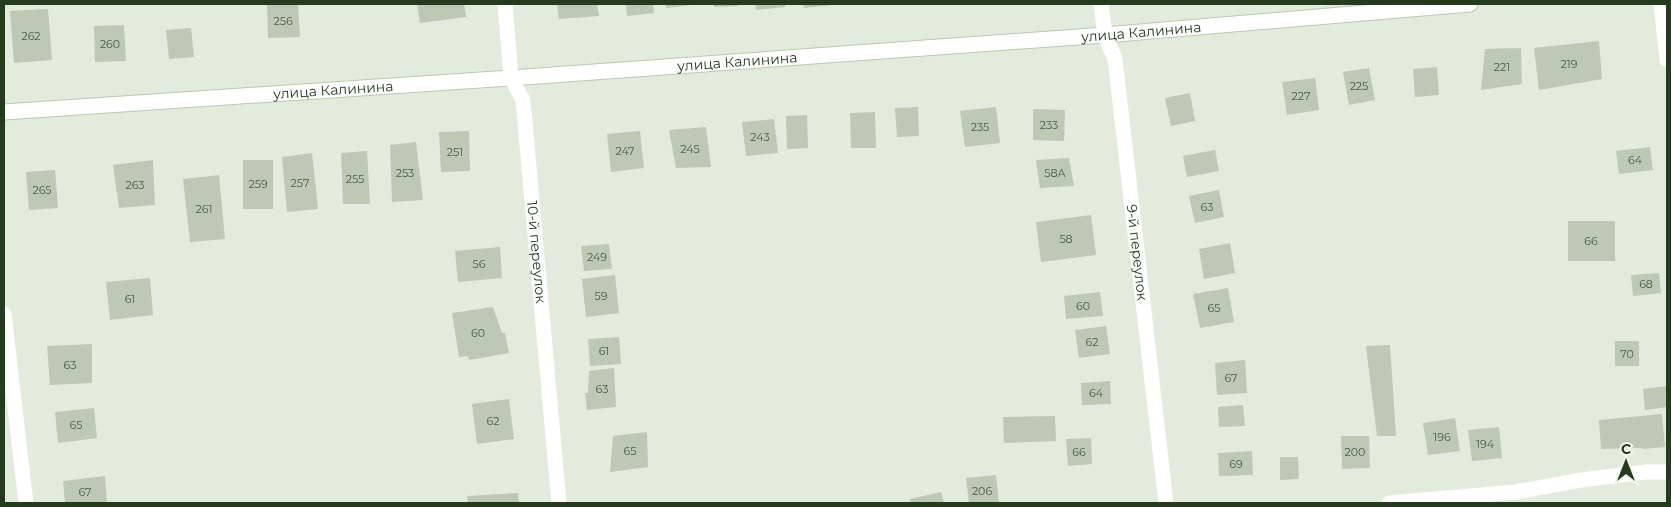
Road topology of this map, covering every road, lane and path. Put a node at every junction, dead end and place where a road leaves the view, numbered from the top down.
1 (505, 4) edge
2 (1101, 4) edge
3 (1470, 4) edge
4 (1660, 4) edge
5 (1105, 35) junction
6 (1667, 60) edge
7 (511, 78) junction
8 (4, 112) edge
9 (4, 314) edge
10 (1667, 472) edge
11 (26, 503) edge
12 (559, 503) edge
13 (1166, 503) edge
14 (1389, 503) edge

1 - 7 street, 10-й переулок
2 - 5 street, 9-й переулок
3 - 5 street, улица Калинина
4 - 6 street
5 - 7 street, улица Калинина
5 - 13 street, 9-й переулок
7 - 8 street, улица Калинина
7 - 12 street, 10-й переулок
9 - 11 street
10 - 14 street

